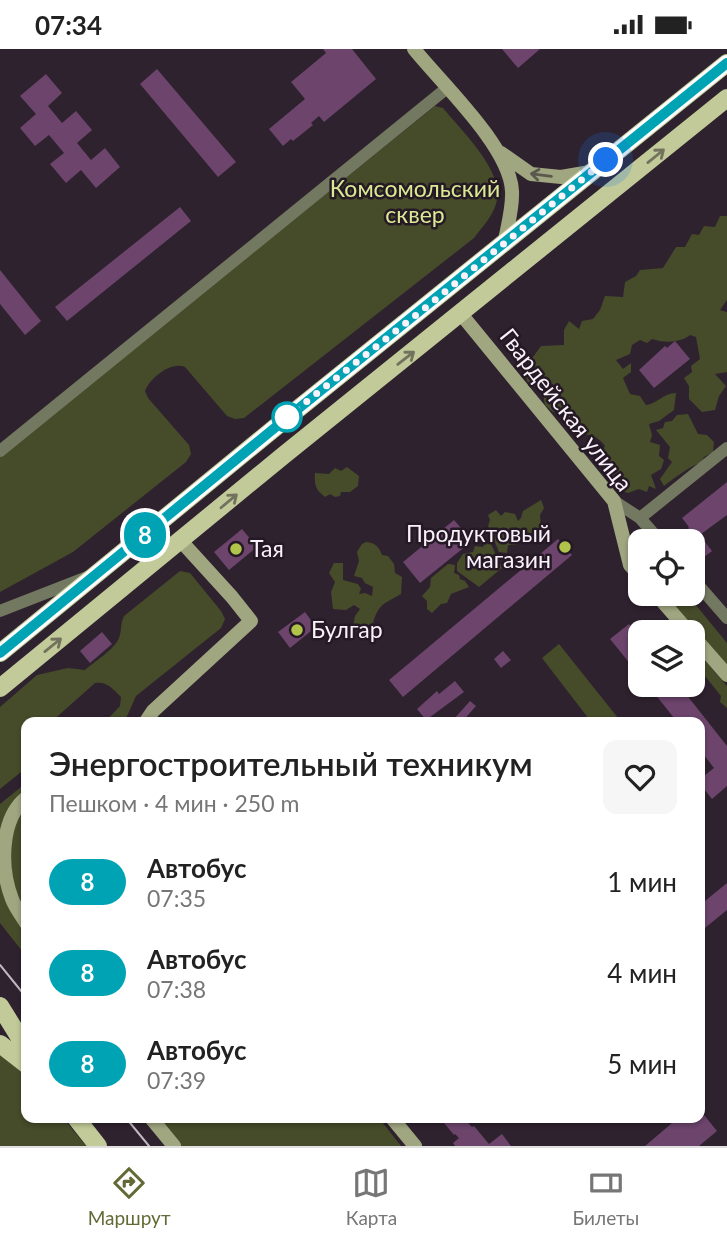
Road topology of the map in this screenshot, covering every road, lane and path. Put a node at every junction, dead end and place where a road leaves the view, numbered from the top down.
1 (414, 49) edge
2 (727, 63) edge
3 (447, 88) junction
4 (727, 98) edge
5 (499, 152) junction
6 (590, 172) junction
7 (504, 245) junction
8 (461, 314) junction
9 (727, 448) edge
10 (0, 451) edge
11 (614, 501) junction
12 (639, 518) junction
13 (649, 529) edge
14 (181, 541) junction
15 (628, 557) edge
16 (100, 572) junction
17 (705, 593) edge
18 (666, 606) edge
19 (0, 611) edge
20 (727, 618) edge
21 (679, 620) edge
22 (705, 650) edge
23 (0, 653) edge
24 (727, 675) edge
25 (0, 688) edge
26 (149, 717) edge
27 (21, 803) edge
28 (21, 914) edge
29 (0, 1006) edge
30 (21, 1040) edge
31 (0, 1044) edge
32 (21, 1060) edge
33 (80, 1123) edge
34 (155, 1123) edge
35 (396, 1123) edge
36 (98, 1146) edge
37 (174, 1146) edge
38 (415, 1146) edge

1 - 3 street
2 - 6 main road
3 - 5 street
3 - 10 street
8 -> 4 main road
6 -> 5 street
5 - 7 street
6 - 7 main road
7 - 16 main road
8 - 11 street, Гвардейская улица
14 -> 8 main road
9 - 12 street
11 - 12 street
11 - 15 street, Гвардейская улица
12 - 13 street
25 -> 14 main road
14 - 26 street
16 - 19 street
16 - 23 main road
17 - 20 street
18 - 21 street
22 - 24 street
27 - 28 street
29 - 30 main road
31 - 32 main road
33 - 36 main road
34 - 37 street
35 - 38 street

